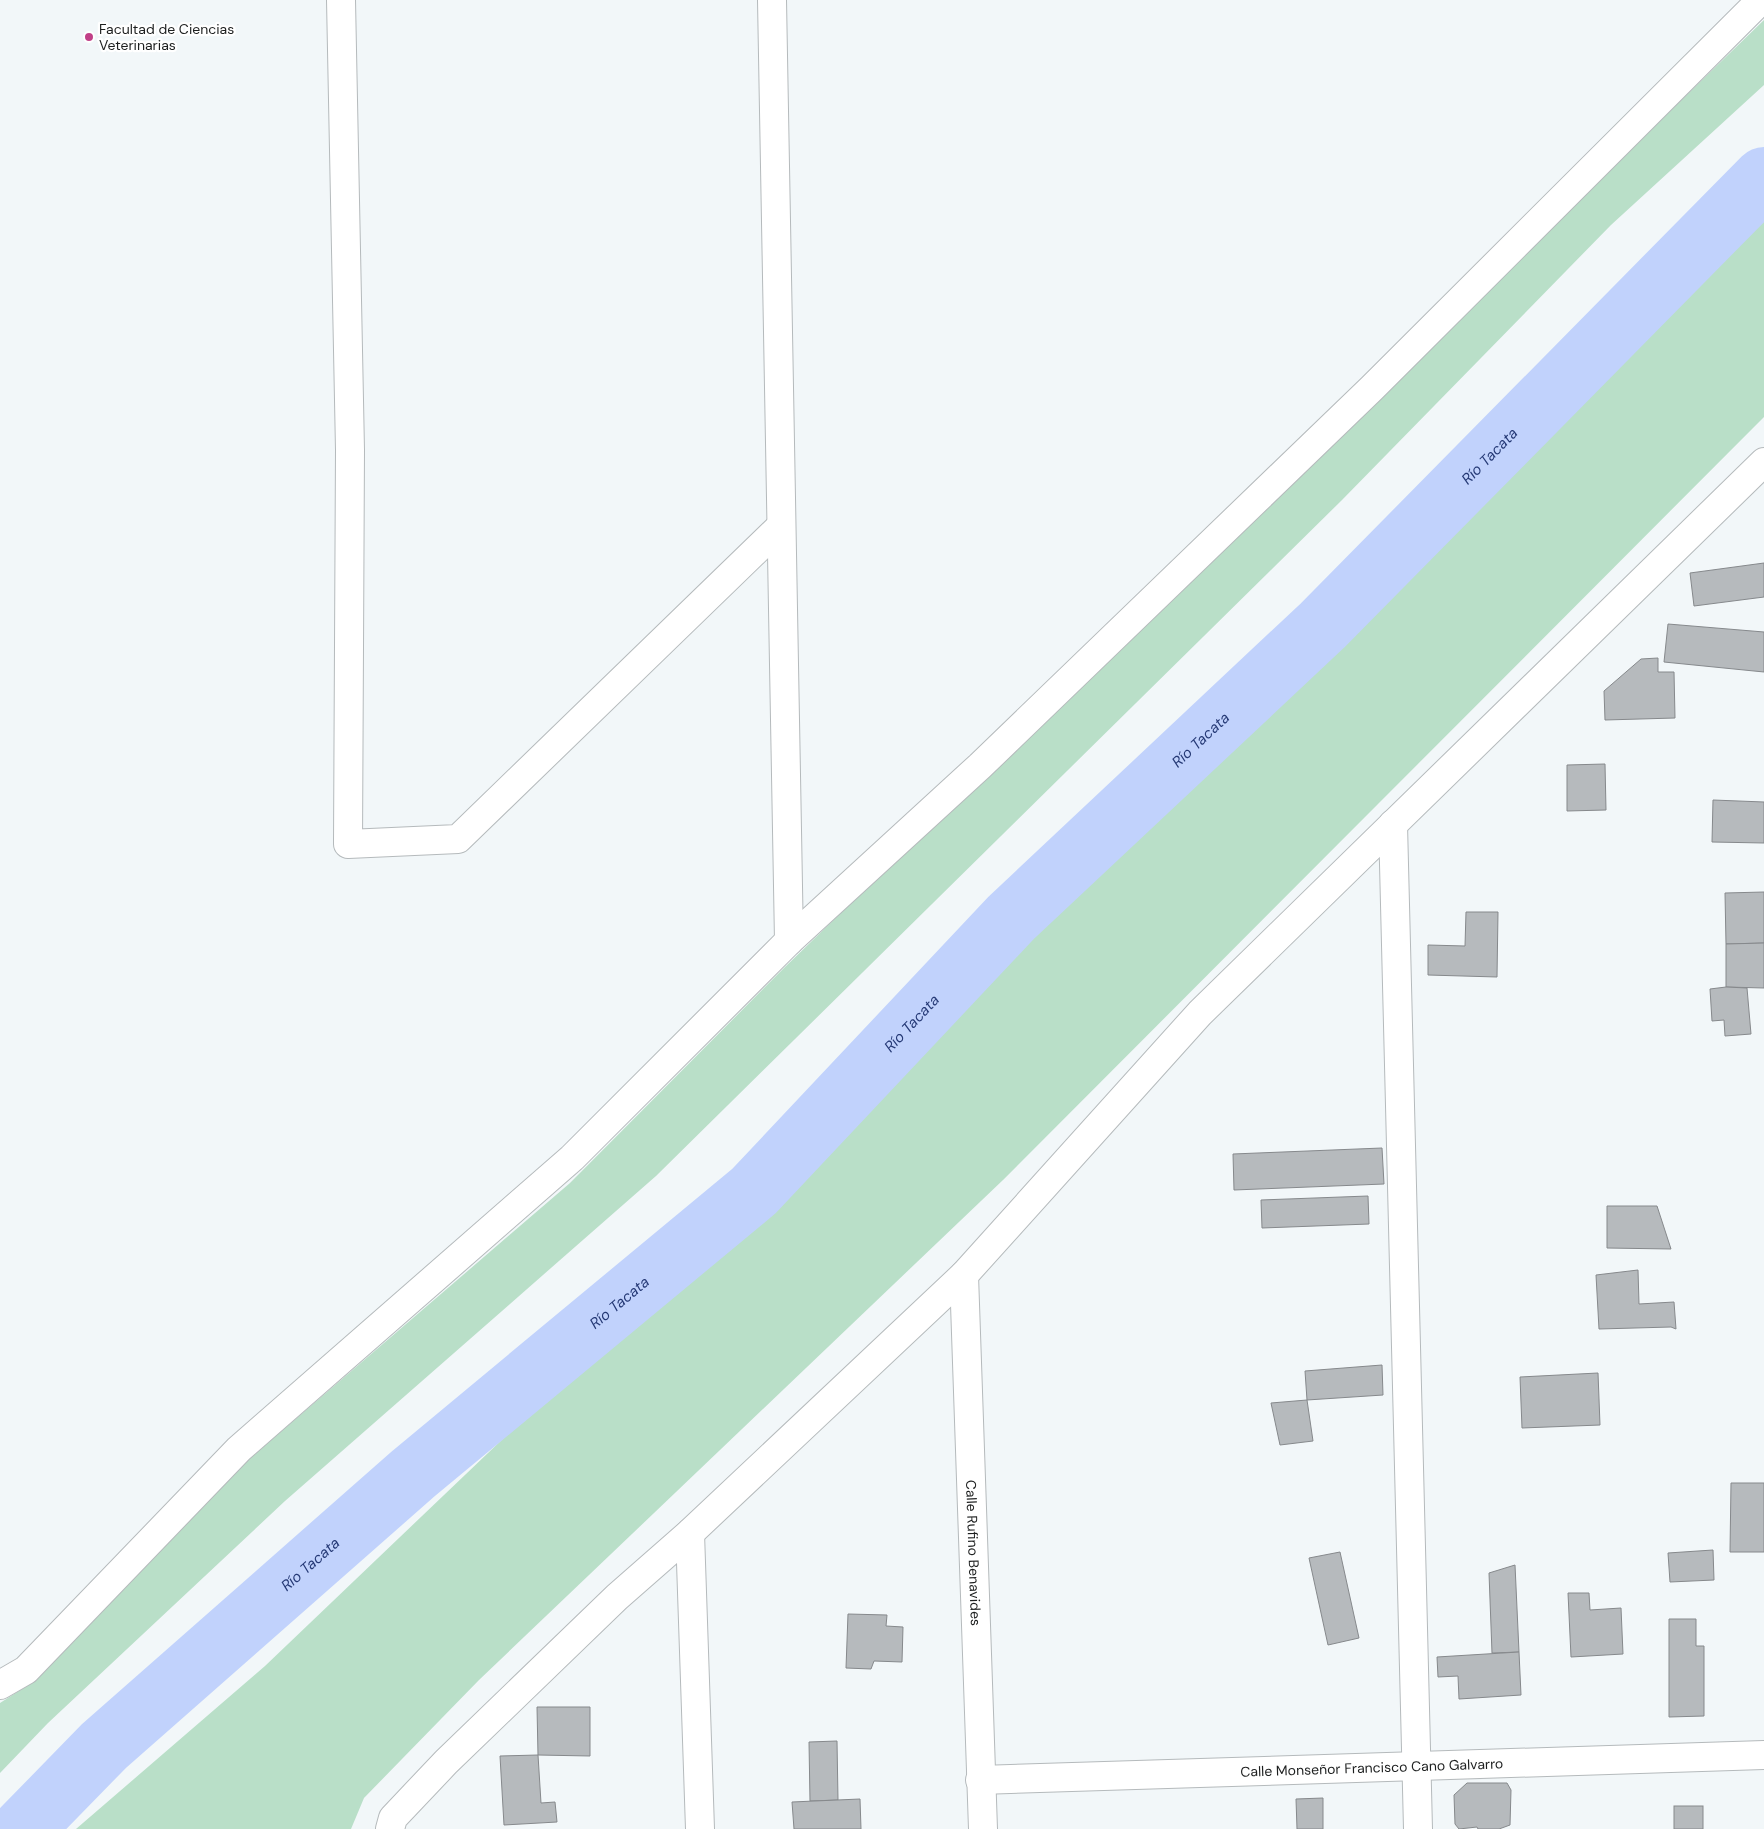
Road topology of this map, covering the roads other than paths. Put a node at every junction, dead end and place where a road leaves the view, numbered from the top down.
1 (341, 0) edge
2 (772, 0) edge
3 (1761, 0) edge
4 (1764, 462) edge
5 (781, 526) junction
6 (1393, 824) junction
7 (789, 942) junction
8 (964, 1275) junction
9 (690, 1533) junction
10 (0, 1685) edge
11 (1764, 1755) edge
12 (1417, 1767) junction
13 (980, 1780) junction
14 (390, 1829) edge
15 (700, 1829) edge
16 (983, 1829) edge
17 (1418, 1829) edge

1 - 5 street
2 - 5 street
3 - 7 street
4 - 6 street
5 - 7 street
6 - 8 street
6 - 12 street
7 - 10 street
8 - 9 street
8 - 13 street, Calle Rufino Benavides
9 - 14 street
9 - 15 street
11 - 12 street, Calle Monseñor Francisco Cano Galvarro
12 - 13 street, Calle Monseñor Francisco Cano Galvarro
12 - 17 street
13 - 16 street, Calle Rufino Benavides

